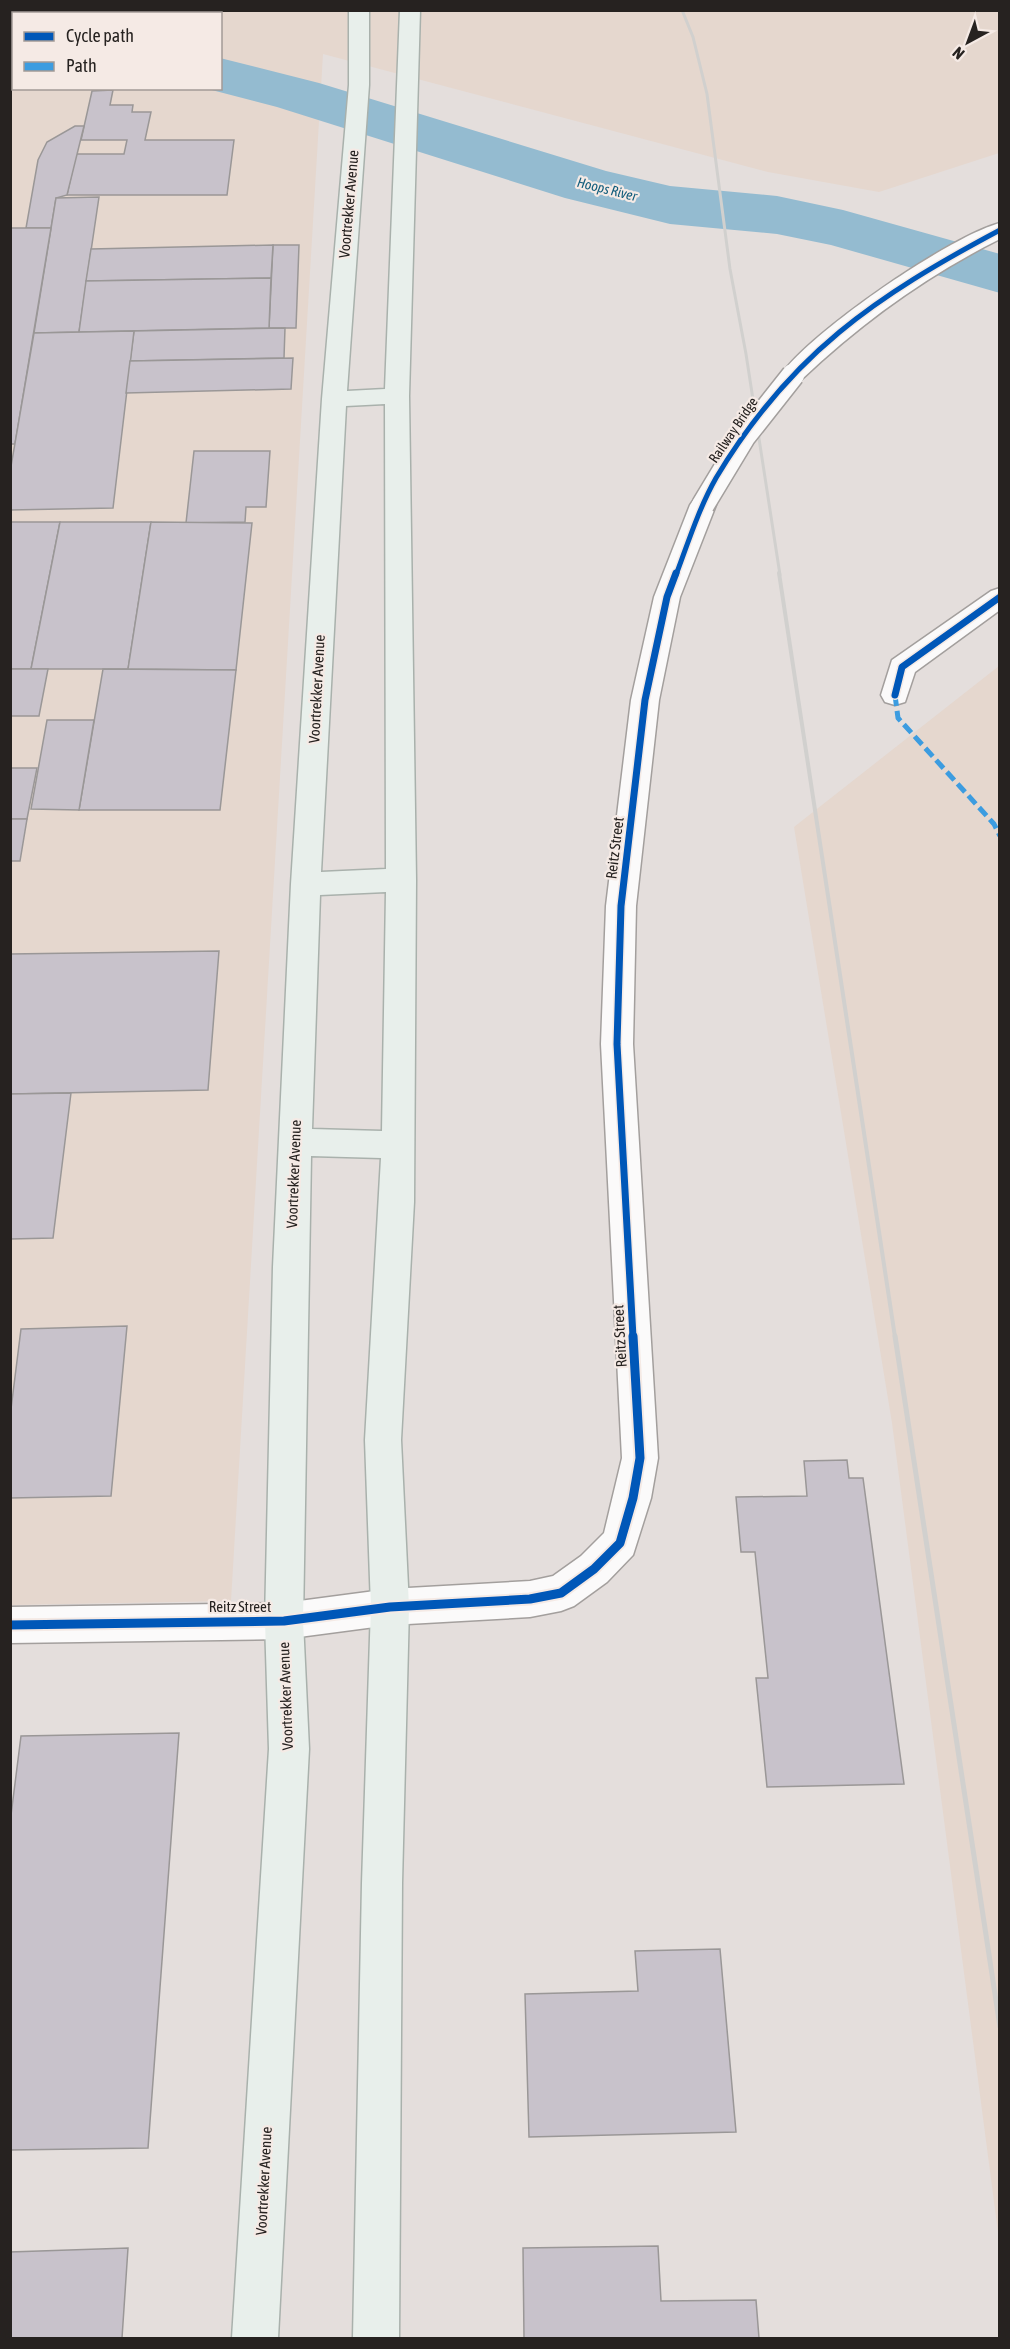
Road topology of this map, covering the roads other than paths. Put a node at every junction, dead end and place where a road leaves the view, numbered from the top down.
1 (359, 10) edge
2 (410, 10) edge
3 (999, 230) edge
4 (397, 396) junction
5 (334, 399) junction
6 (703, 505) joint
7 (999, 597) edge
8 (895, 695) dead end
9 (401, 880) junction
10 (306, 884) junction
11 (295, 1142) junction
12 (398, 1144) junction
13 (390, 1607) junction
14 (284, 1621) junction
15 (10, 1625) edge
16 (255, 2338) edge
17 (376, 2338) edge

1 - 5 main road, Voortrekker Avenue
2 - 4 main road
3 - 6 street, Railway Bridge, bridge
4 - 5 main road
4 - 9 main road
5 - 10 main road, Voortrekker Avenue
6 - 13 street, Reitz Street
7 - 8 street
9 - 10 main road
9 - 12 main road
10 - 11 main road, Voortrekker Avenue
11 - 12 main road
11 - 14 main road, Voortrekker Avenue
12 - 13 main road
13 - 14 street, Reitz Street
13 - 17 main road
14 - 15 street, Reitz Street
14 - 16 main road, Voortrekker Avenue

